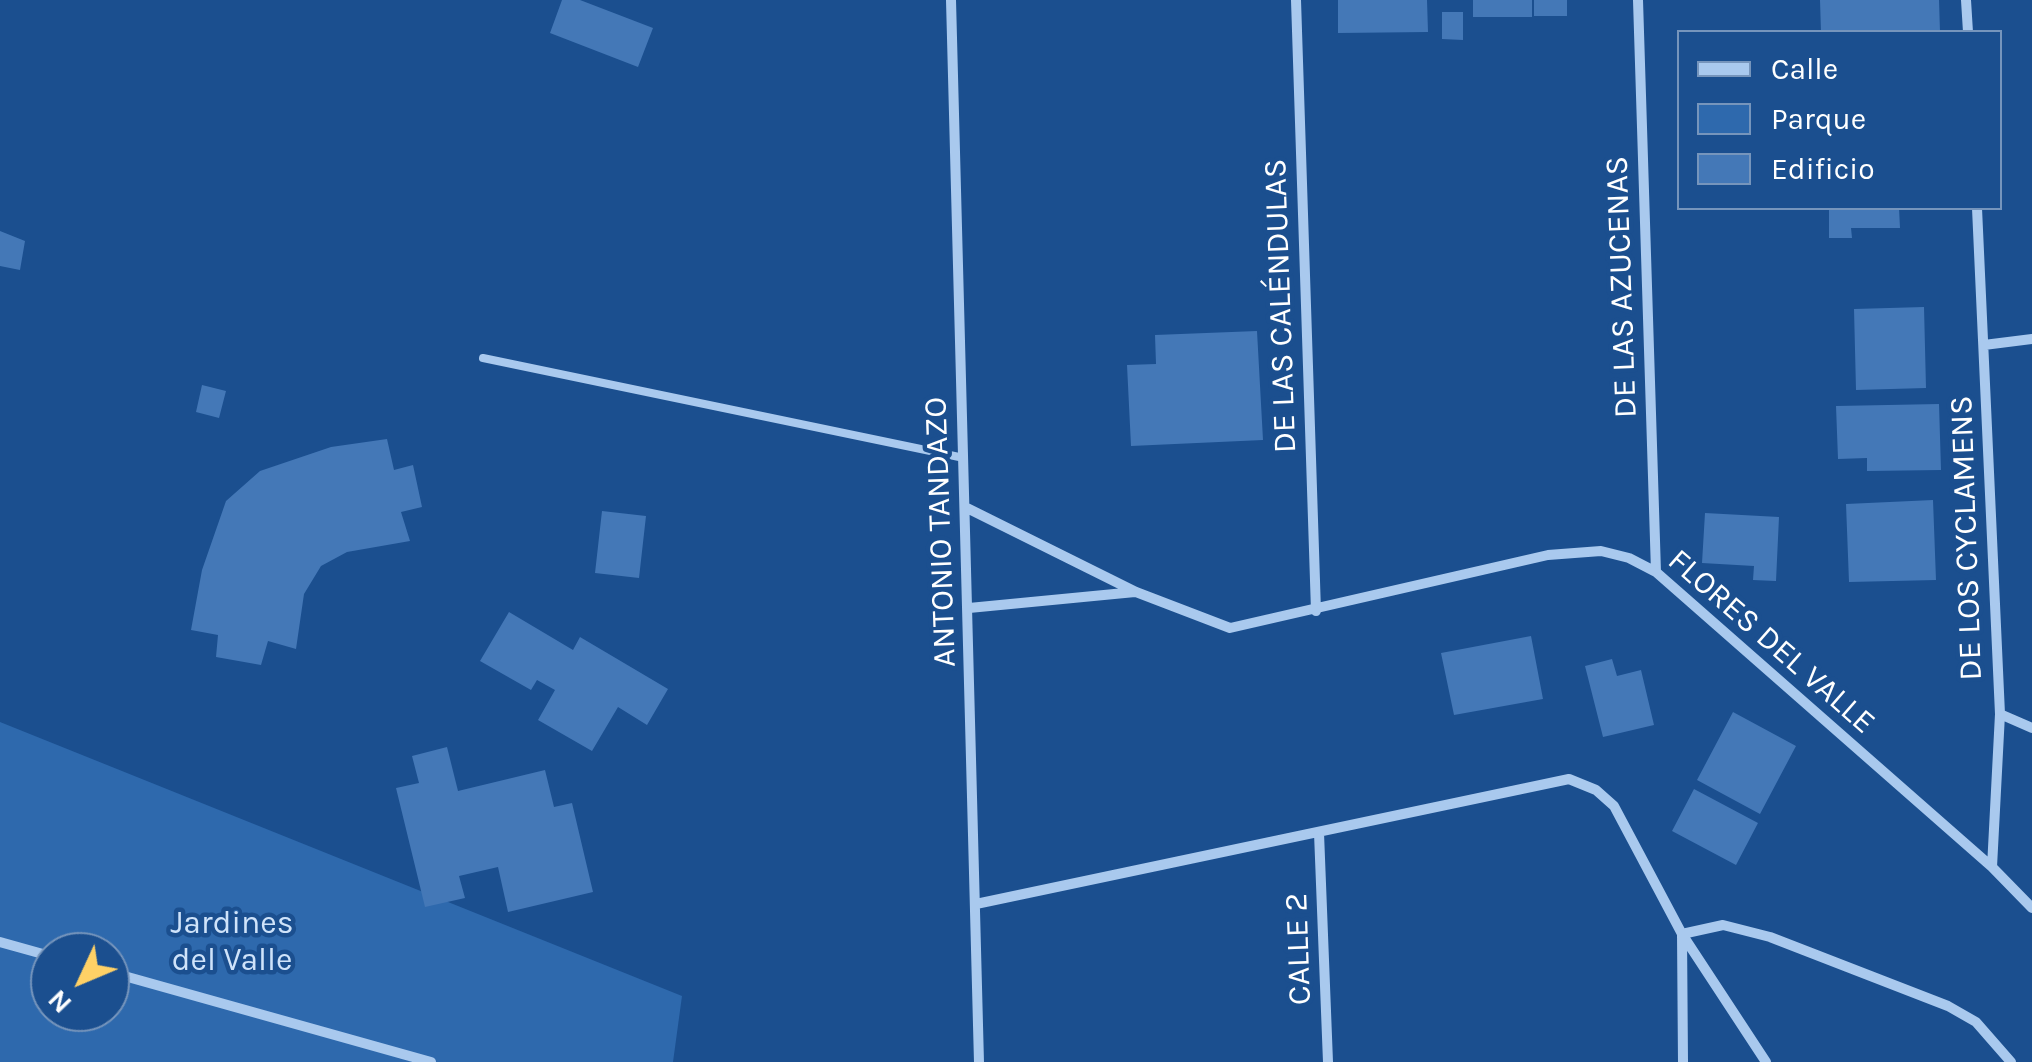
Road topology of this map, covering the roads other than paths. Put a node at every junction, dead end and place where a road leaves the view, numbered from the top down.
1 (951, 0) edge
2 (1296, 0) edge
3 (1638, 0) edge
4 (1966, 0) edge
5 (1968, 30) edge
6 (1977, 210) edge
7 (2032, 339) edge
8 (1984, 344) junction
9 (483, 358) dead end
10 (964, 458) junction
11 (966, 507) junction
12 (1656, 572) junction
13 (1136, 592) junction
14 (969, 608) junction
15 (1316, 611) junction
16 (2000, 714) junction
17 (2032, 728) edge
18 (1319, 834) junction
19 (1992, 867) junction
20 (976, 904) junction
21 (2032, 908) edge
22 (1682, 934) junction
23 (0, 942) edge
24 (30, 950) edge
25 (130, 978) edge
26 (432, 1062) edge
27 (979, 1062) edge
28 (1328, 1062) edge
29 (1683, 1062) edge
30 (1766, 1062) edge
31 (2010, 1062) edge

1 - 10 street, ANTONIO TANDAZO
2 - 15 street, DE LAS CALÉNDULAS
3 - 12 street, DE LAS AZUCENAS
4 - 5 street
6 - 8 street, DE LOS CYCLAMENS
7 - 8 street
8 - 16 street, DE LOS CYCLAMENS
9 - 10 lane
10 - 11 street, ANTONIO TANDAZO
11 - 13 street, FLORES DEL VALLE
11 - 14 street, ANTONIO TANDAZO
12 - 15 street, FLORES DEL VALLE
12 - 19 street, FLORES DEL VALLE
13 - 14 street, FLORES DEL VALLE
13 - 15 street, FLORES DEL VALLE
14 - 20 street, ANTONIO TANDAZO
16 - 17 street
16 - 19 street, DE LOS CYCLAMENS
18 - 20 street
18 - 22 street
18 - 28 street, CALLE 2
19 - 21 street, FLORES DEL VALLE
20 - 27 street, ANTONIO TANDAZO
22 - 29 street
22 - 30 street
22 - 31 street
23 - 24 street
25 - 26 street

